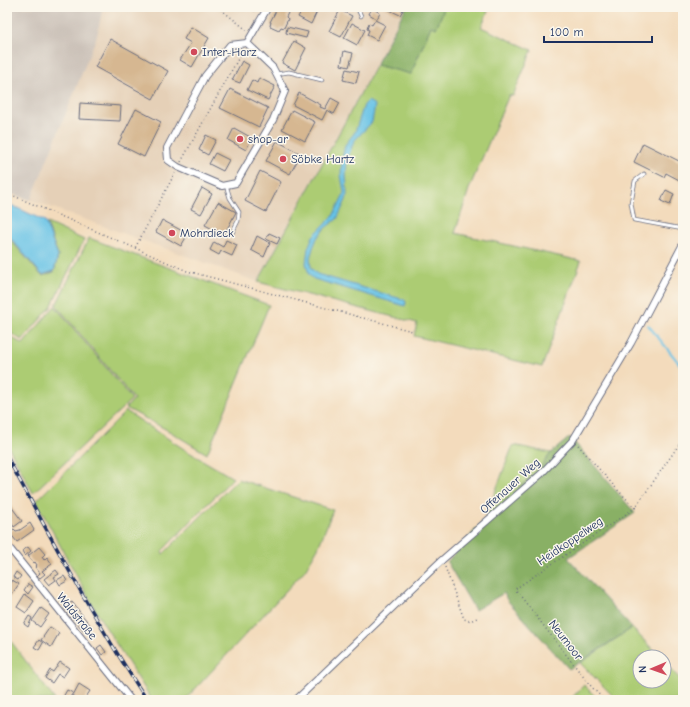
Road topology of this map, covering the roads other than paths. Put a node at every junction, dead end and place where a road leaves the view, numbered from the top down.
1 (268, 7) edge
2 (357, 7) edge
3 (362, 16) dead end
4 (247, 43) junction
5 (276, 74) junction
6 (322, 80) dead end
7 (644, 174) dead end
8 (226, 185) junction
9 (683, 229) edge
10 (232, 233) dead end
11 (683, 244) edge
12 (7, 545) edge
13 (131, 700) edge
14 (296, 700) edge

1 - 4 street
2 - 3 lane
4 - 5 street
4 - 8 street
5 - 6 lane
5 - 8 street
7 - 9 lane
8 - 10 lane
11 - 14 street, Offenauer Weg
12 - 13 street, Waldstraße

